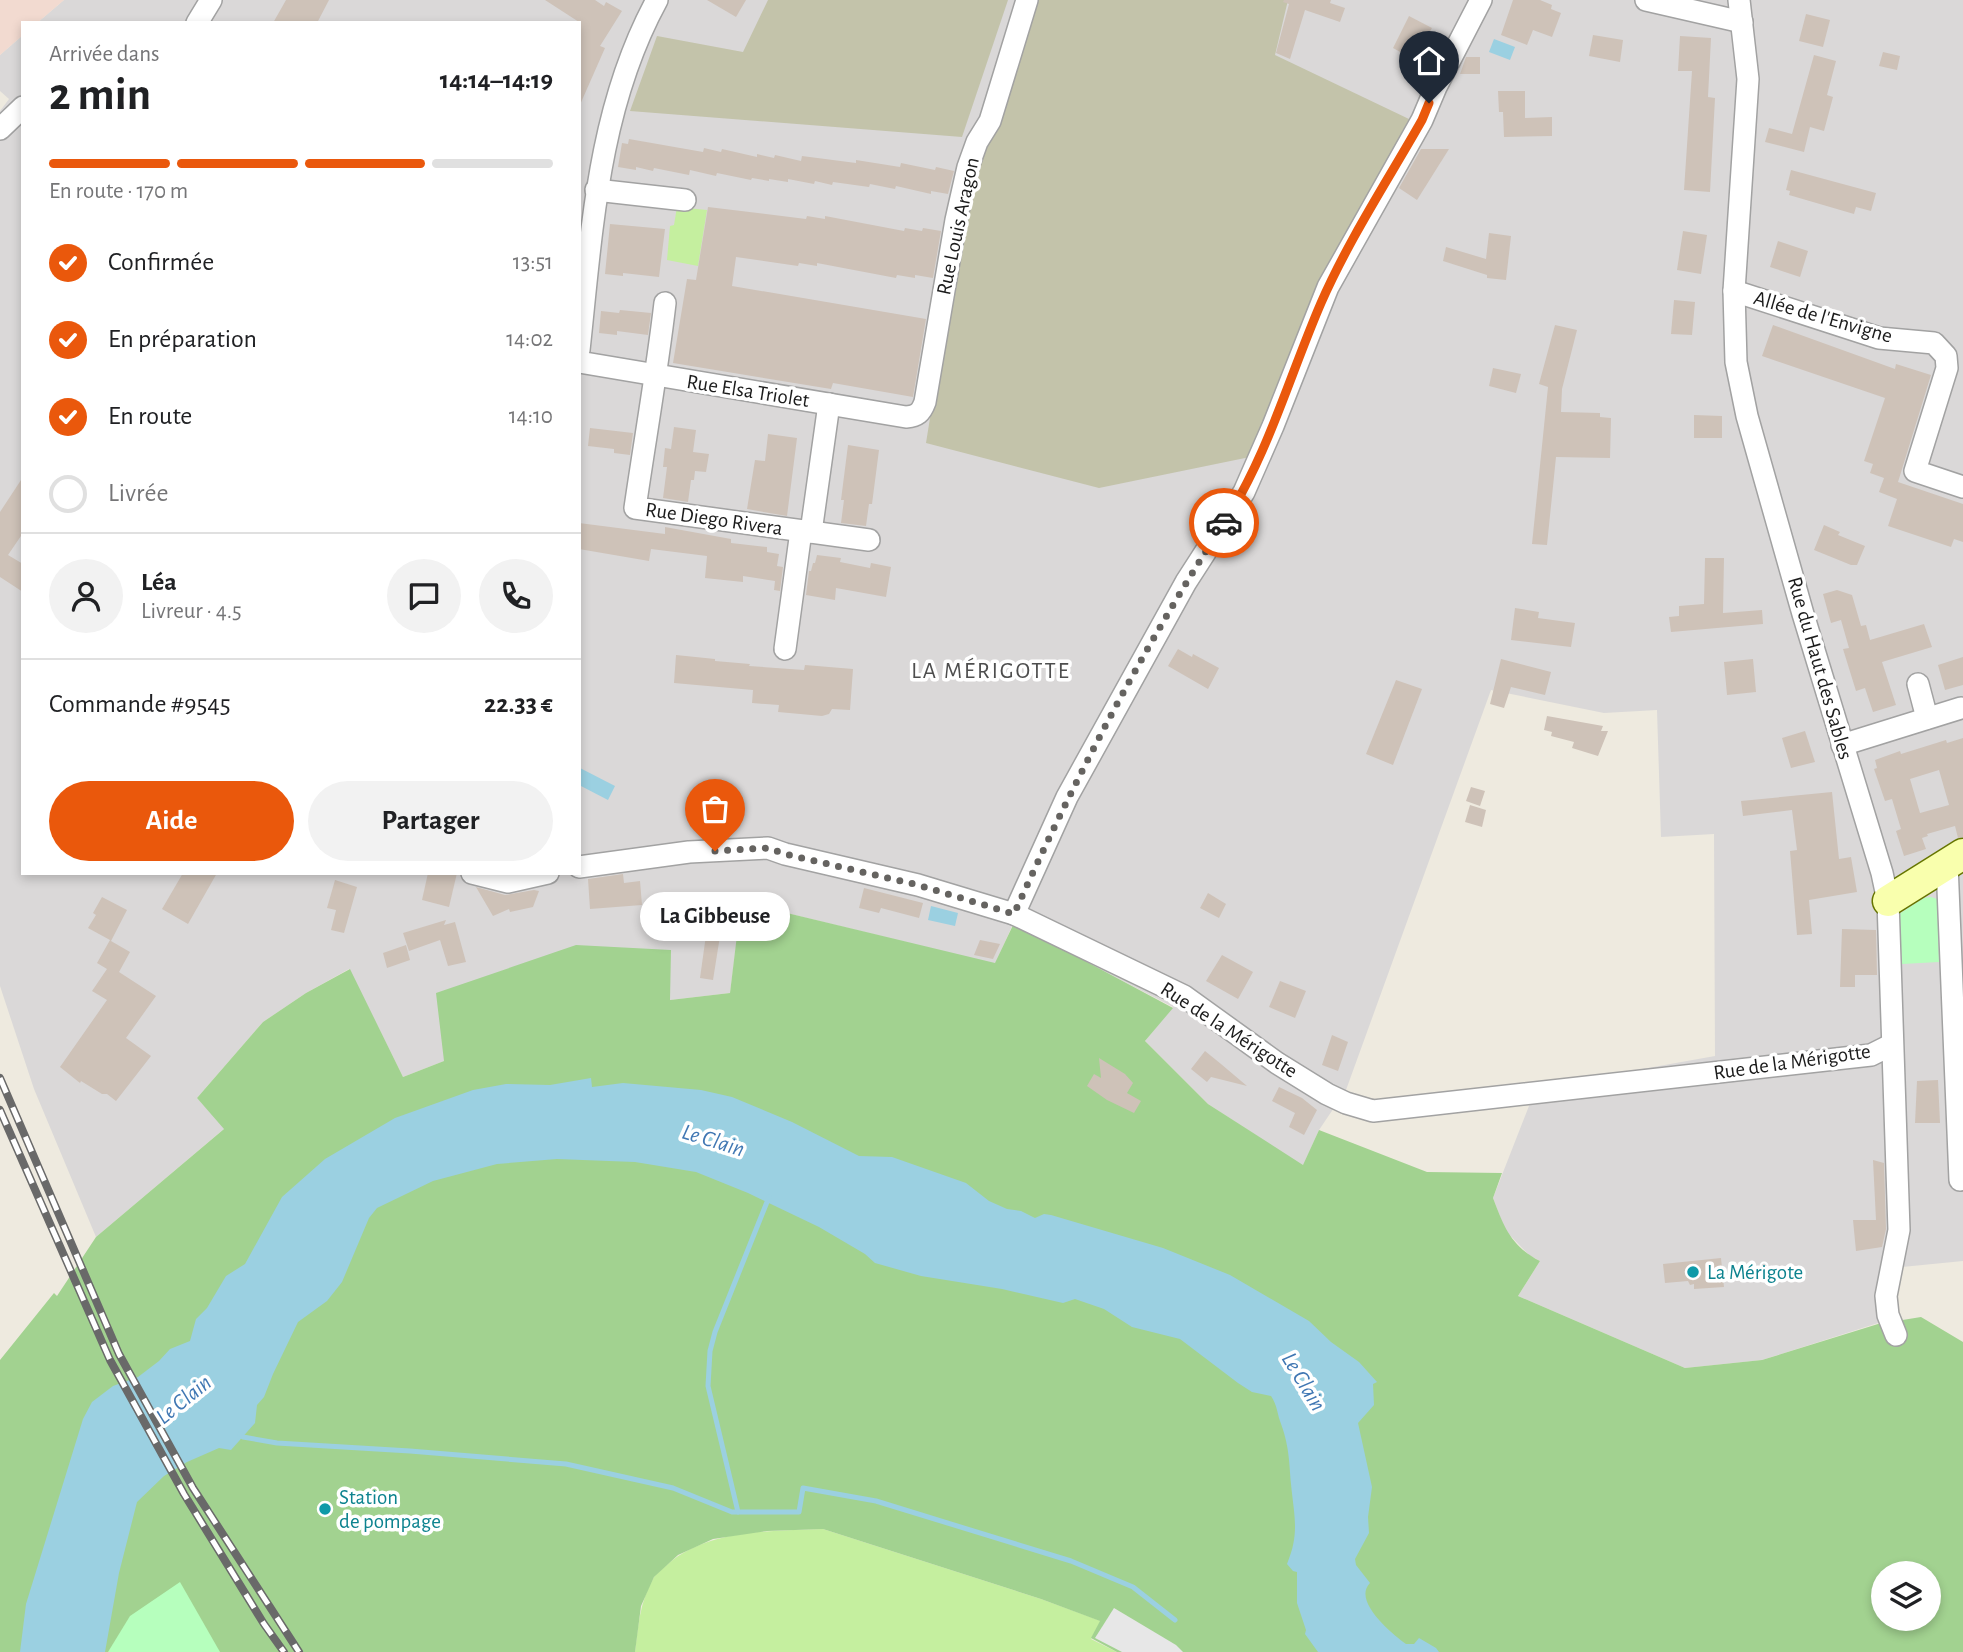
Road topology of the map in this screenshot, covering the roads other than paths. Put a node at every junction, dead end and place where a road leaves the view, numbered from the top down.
1 (211, 0) edge
2 (1027, 0) edge
3 (1480, 0) edge
4 (1646, 0) edge
5 (1739, 0) edge
6 (649, 3) edge
7 (198, 21) edge
8 (1742, 22) junction
9 (21, 109) edge
10 (0, 129) edge
11 (596, 190) junction
12 (685, 200) dead end
13 (1734, 291) junction
14 (665, 303) dead end
15 (581, 343) edge
16 (581, 362) edge
17 (657, 375) junction
18 (829, 404) junction
19 (916, 416) joint
20 (1963, 487) edge
21 (806, 531) junction
22 (869, 540) dead end
23 (785, 649) dead end
24 (1917, 684) dead end
25 (1961, 708) dead end
26 (1927, 718) junction
27 (1842, 745) junction
28 (1955, 859) edge
29 (581, 867) edge
30 (480, 875) edge
31 (539, 875) edge
32 (1888, 901) junction
33 (1014, 914) junction
34 (1891, 1045) junction
35 (1961, 1155) edge
36 (1960, 1180) dead end
37 (1896, 1335) dead end

1 - 7 street
2 - 19 street, Rue Louis Aragon
3 - 33 street
4 - 8 street
5 - 8 street, Rue du Haut des Sables
6 - 11 street
8 - 13 street, Rue du Haut des Sables
9 - 10 street
11 - 12 street
11 - 15 street
13 - 20 street, Allée de l'Envigne
13 - 27 street, Rue du Haut des Sables
14 - 17 street
16 - 17 street, Rue Elsa Triolet
17 - 18 street, Rue Elsa Triolet
17 - 21 street, Rue Diego Rivera
18 - 19 street, Rue Elsa Triolet
18 - 21 street, Rue Diego Rivera
21 - 22 street, Rue Diego Rivera
21 - 23 street, Rue Diego Rivera
24 - 26 street
25 - 26 street
26 - 27 street
27 - 32 street, Rue du Haut des Sables
28 - 32 street
28 - 35 street
29 - 33 street, Rue de la Mérigotte
30 - 31 street
32 - 34 street, Rue du Haut des Sables
33 - 34 street, Rue de la Mérigotte
34 - 37 street, Rue du Haut des Sables
35 - 36 street

